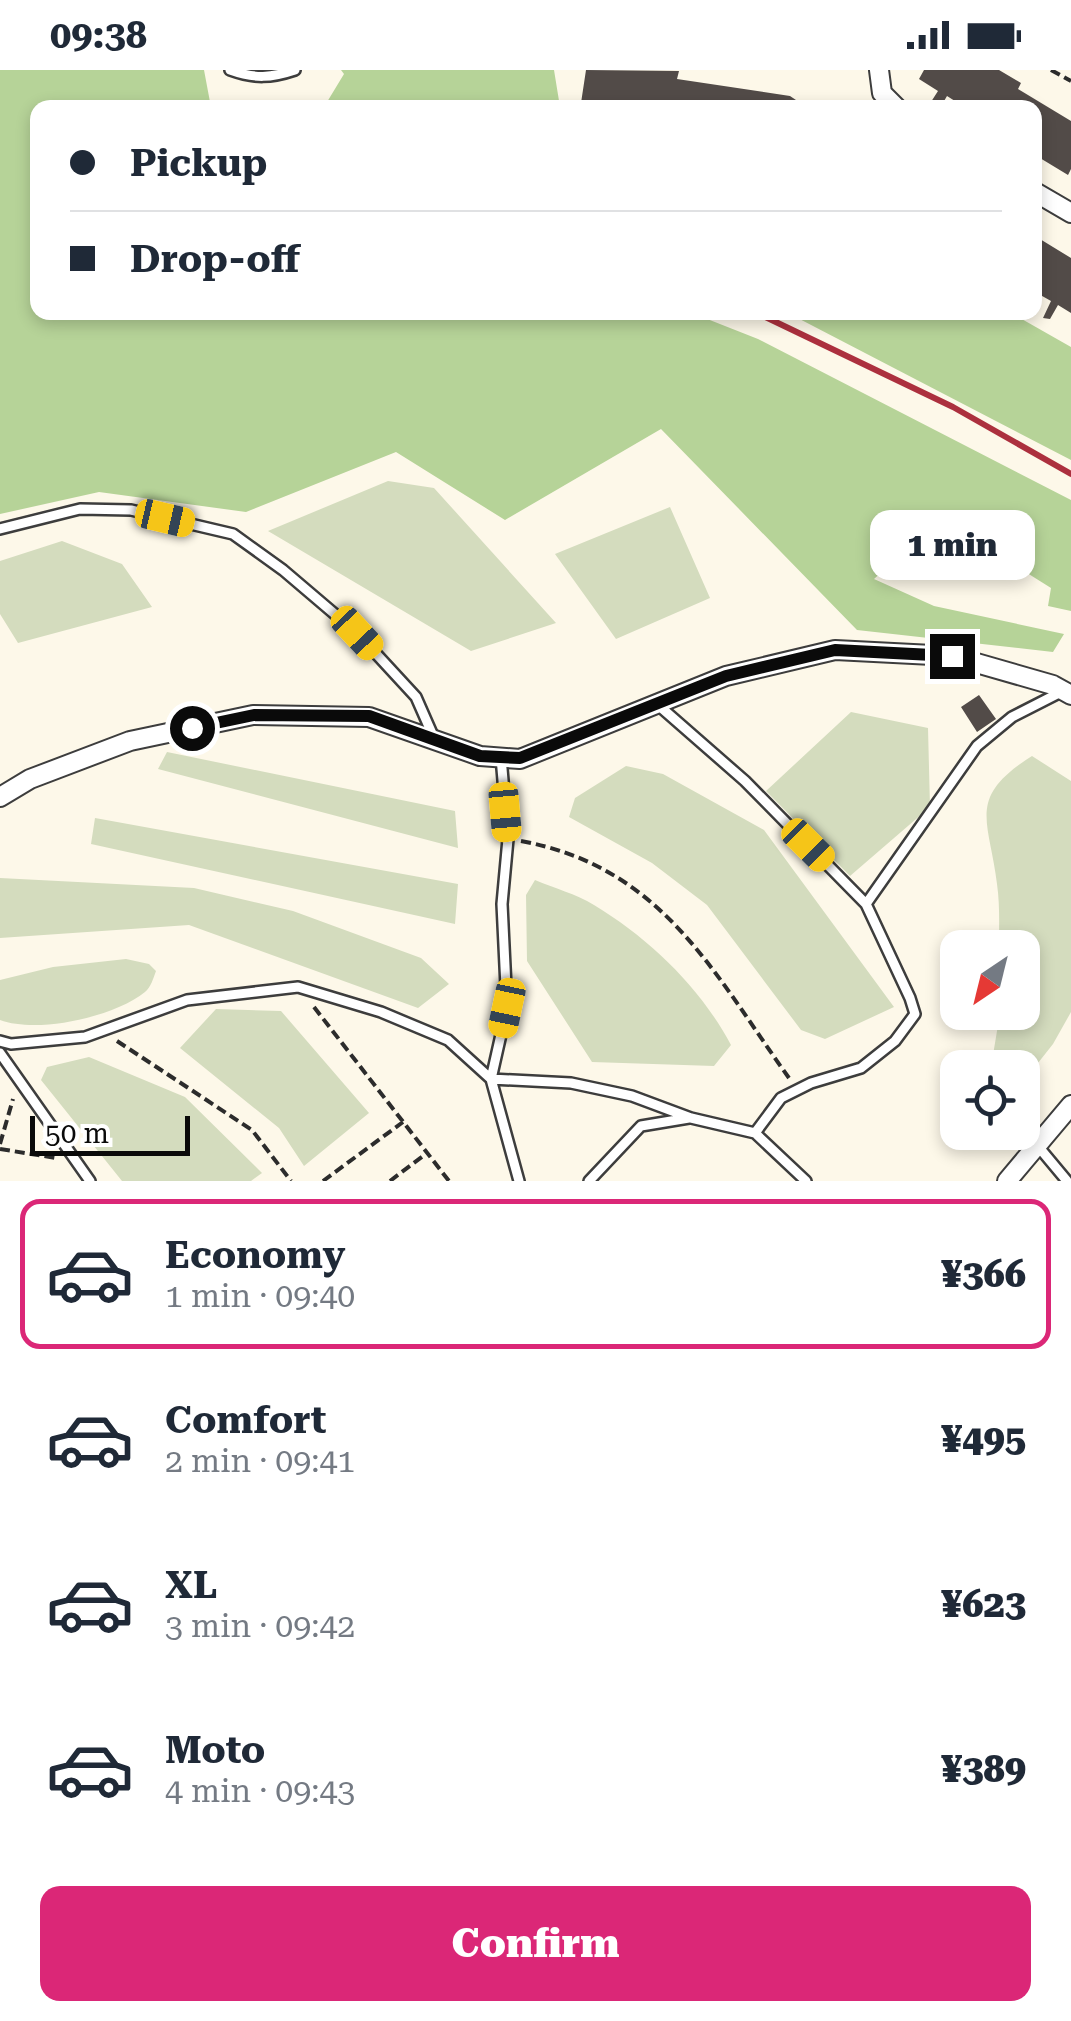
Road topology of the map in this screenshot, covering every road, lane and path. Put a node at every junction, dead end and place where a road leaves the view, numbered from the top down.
1 (230, 70) edge
2 (295, 70) edge
3 (879, 70) edge
4 (1052, 70) edge
5 (1071, 82) edge
6 (890, 100) edge
7 (1042, 196) edge
8 (1071, 213) edge
9 (0, 529) edge
10 (1067, 693) edge
11 (657, 704) junction
12 (436, 740) junction
13 (501, 757) junction
14 (0, 797) edge
15 (508, 839) junction
16 (866, 904) junction
17 (298, 986) junction
18 (100, 1031) junction
19 (0, 1041) edge
20 (0, 1053) edge
21 (19, 1080) junction
22 (492, 1080) junction
23 (797, 1090) junction
24 (1071, 1105) edge
25 (691, 1118) junction
26 (403, 1122) junction
27 (755, 1133) junction
28 (1040, 1139) edge
29 (0, 1146) edge
30 (1040, 1148) edge
31 (1031, 1150) edge
32 (427, 1153) junction
33 (76, 1160) junction
34 (90, 1181) edge
35 (291, 1181) edge
36 (323, 1181) edge
37 (390, 1181) edge
38 (449, 1181) edge
39 (519, 1181) edge
40 (588, 1181) edge
41 (806, 1181) edge
42 (1007, 1181) edge
43 (1068, 1181) edge

1 - 2 lane
3 - 6 street
4 - 5 path
7 - 8 street
9 - 12 lane
10 - 11 street
10 - 16 lane
11 - 13 street
11 - 16 lane
12 - 13 street
12 - 14 street
13 - 15 lane
15 - 22 lane
15 - 23 path
16 - 23 lane
17 - 18 lane
17 - 22 lane
17 - 26 path
18 - 19 lane
18 - 35 path
20 - 21 lane
21 - 29 path
21 - 33 lane
22 - 25 lane
22 - 39 lane
23 - 27 lane
24 - 28 street
25 - 27 lane
25 - 40 lane
26 - 32 path
26 - 36 path
27 - 41 lane
29 - 33 path
30 - 43 lane
31 - 42 street
32 - 37 path
32 - 38 path
33 - 34 lane

